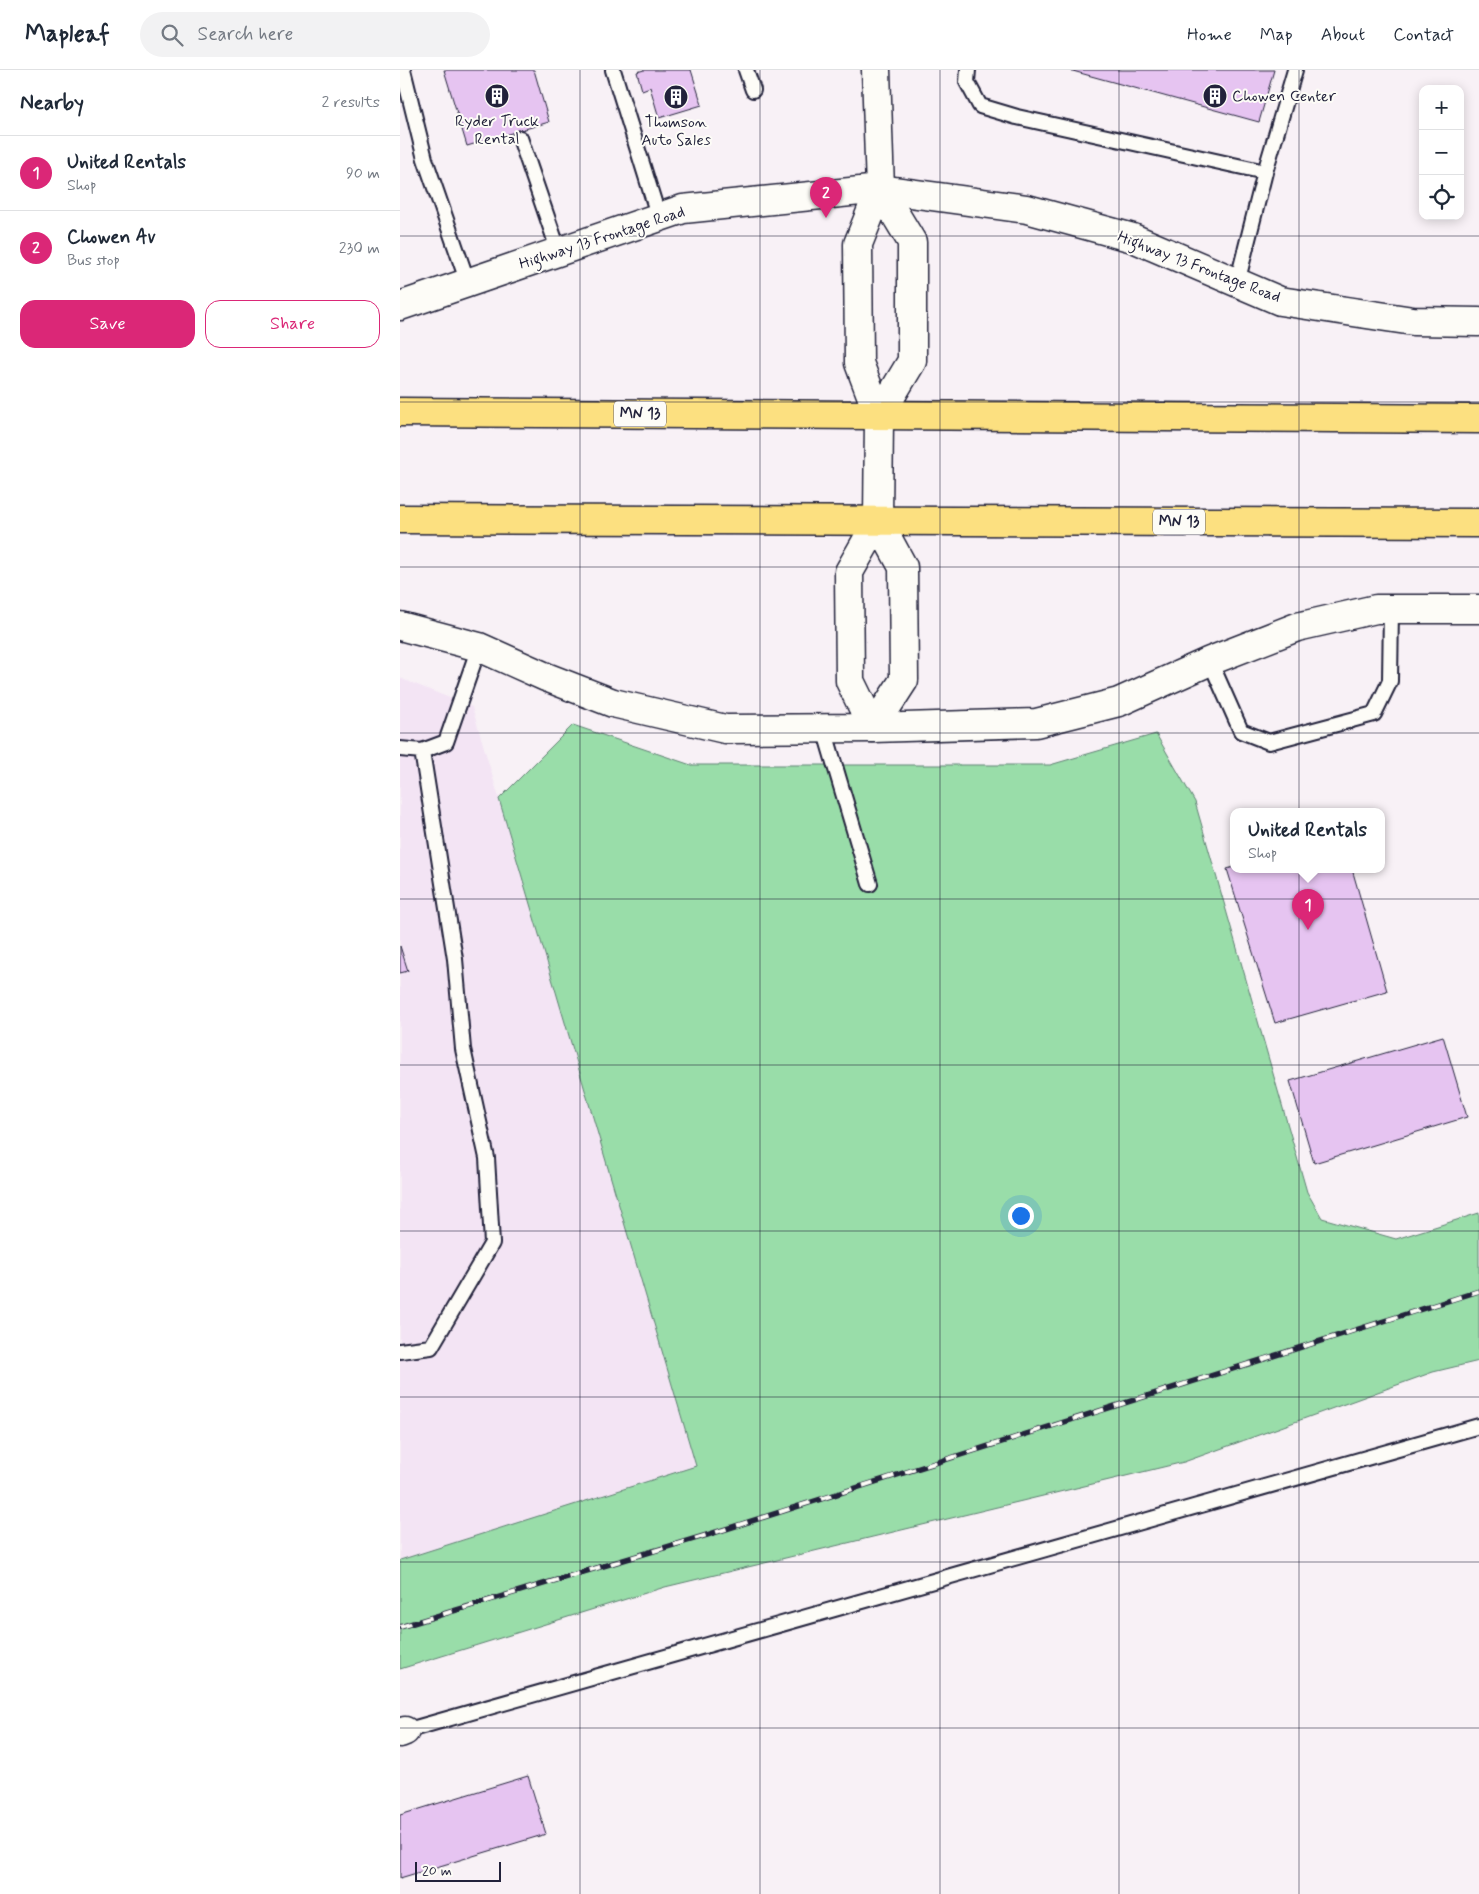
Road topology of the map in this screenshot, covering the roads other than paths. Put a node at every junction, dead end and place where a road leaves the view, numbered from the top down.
1 (614, 70) edge
2 (746, 70) edge
3 (876, 70) edge
4 (968, 70) edge
5 (1295, 70) edge
6 (401, 71) edge
7 (753, 90) dead end
8 (520, 138) dead end
9 (1265, 172) junction
10 (880, 189) junction
11 (660, 218) junction
12 (559, 252) junction
13 (468, 283) junction
14 (1237, 283) junction
15 (400, 306) edge
16 (1479, 322) edge
17 (400, 412) edge
18 (879, 416) junction
19 (1479, 418) edge
20 (400, 519) edge
21 (878, 521) junction
22 (1479, 523) edge
23 (1391, 609) junction
24 (1479, 609) edge
25 (400, 626) edge
26 (479, 647) junction
27 (1210, 661) junction
28 (873, 728) junction
29 (824, 729) junction
30 (400, 749) edge
31 (422, 751) junction
32 (870, 884) dead end
33 (400, 1351) edge
34 (1479, 1426) edge
35 (403, 1732) edge

1 - 11 lane
2 - 7 lane
3 - 10 street
4 - 9 lane
5 - 9 lane
6 - 13 lane
8 - 12 lane
9 - 14 lane
10 - 11 street, Highway 13 Frontage Road
10 - 14 street, Highway 13 Frontage Road
10 - 18 street
10 - 18 street
11 - 12 street, Highway 13 Frontage Road
12 - 13 street, Highway 13 Frontage Road
13 - 15 street, Highway 13 Frontage Road
14 - 16 street, Highway 13 Frontage Road
17 - 18 highway, MN 13
18 - 19 highway, MN 13
18 - 21 street
20 - 21 highway, MN 13
21 - 22 highway, MN 13
21 - 28 street
21 - 28 street
23 - 24 street
23 - 27 street
23 - 27 lane
25 - 26 street
26 - 29 street
26 - 31 lane
27 - 28 street
28 - 29 street
29 - 32 lane
30 - 31 lane
31 - 33 lane
34 - 35 lane

